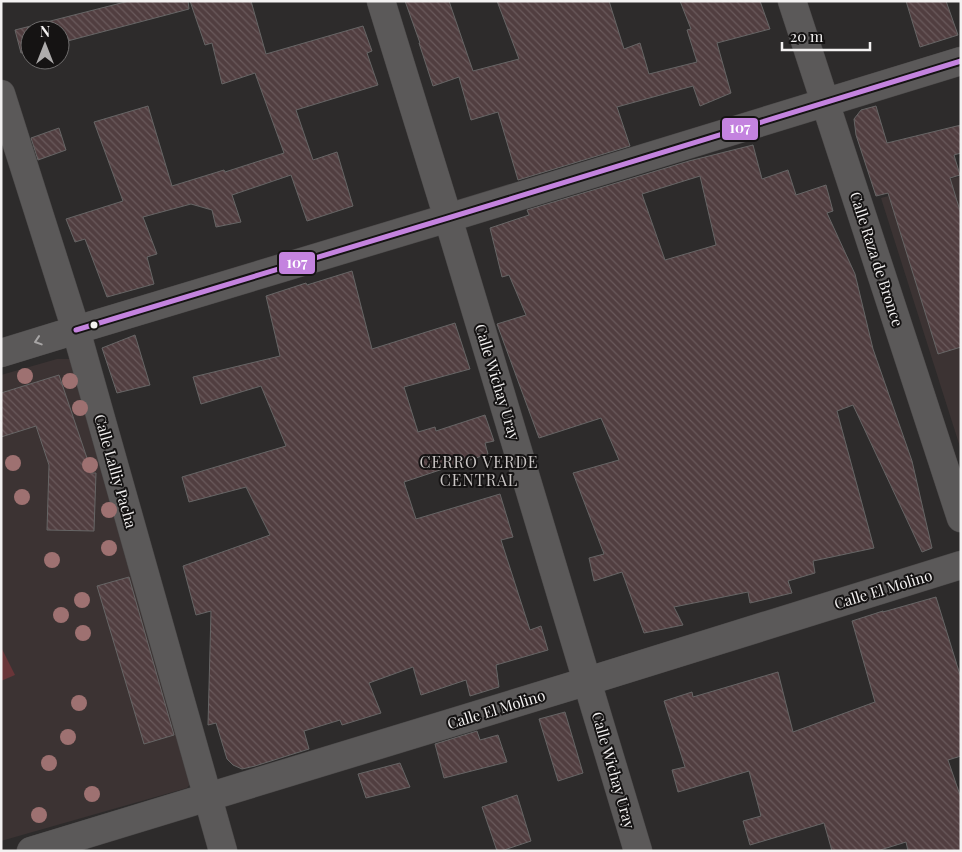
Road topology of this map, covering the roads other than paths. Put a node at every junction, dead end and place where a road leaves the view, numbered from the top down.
1 (381, 1) edge
2 (792, 1) edge
3 (961, 61) edge
4 (1, 94) edge
5 (826, 103) junction
6 (448, 218) junction
7 (76, 330) junction
8 (1, 353) edge
9 (961, 518) edge
10 (960, 566) edge
11 (588, 681) junction
12 (208, 797) junction
13 (31, 851) edge
14 (223, 851) edge
15 (638, 851) edge

1 - 6 street, Calle Wichay Uray
2 - 5 street, Calle Raza de Bronce
3 - 5 street
4 - 7 street, Calle Lalliy Pacha
5 - 6 street
5 - 9 street, Calle Raza de Bronce
6 - 7 street
6 - 11 street, Calle Wichay Uray
7 -> 8 street
7 - 12 street, Calle Lalliy Pacha
10 - 11 street, Calle El Molino
11 - 12 street, Calle El Molino
11 - 15 street, Calle Wichay Uray
12 - 13 street, Calle El Molino
12 - 14 street, Calle Lalliy Pacha

